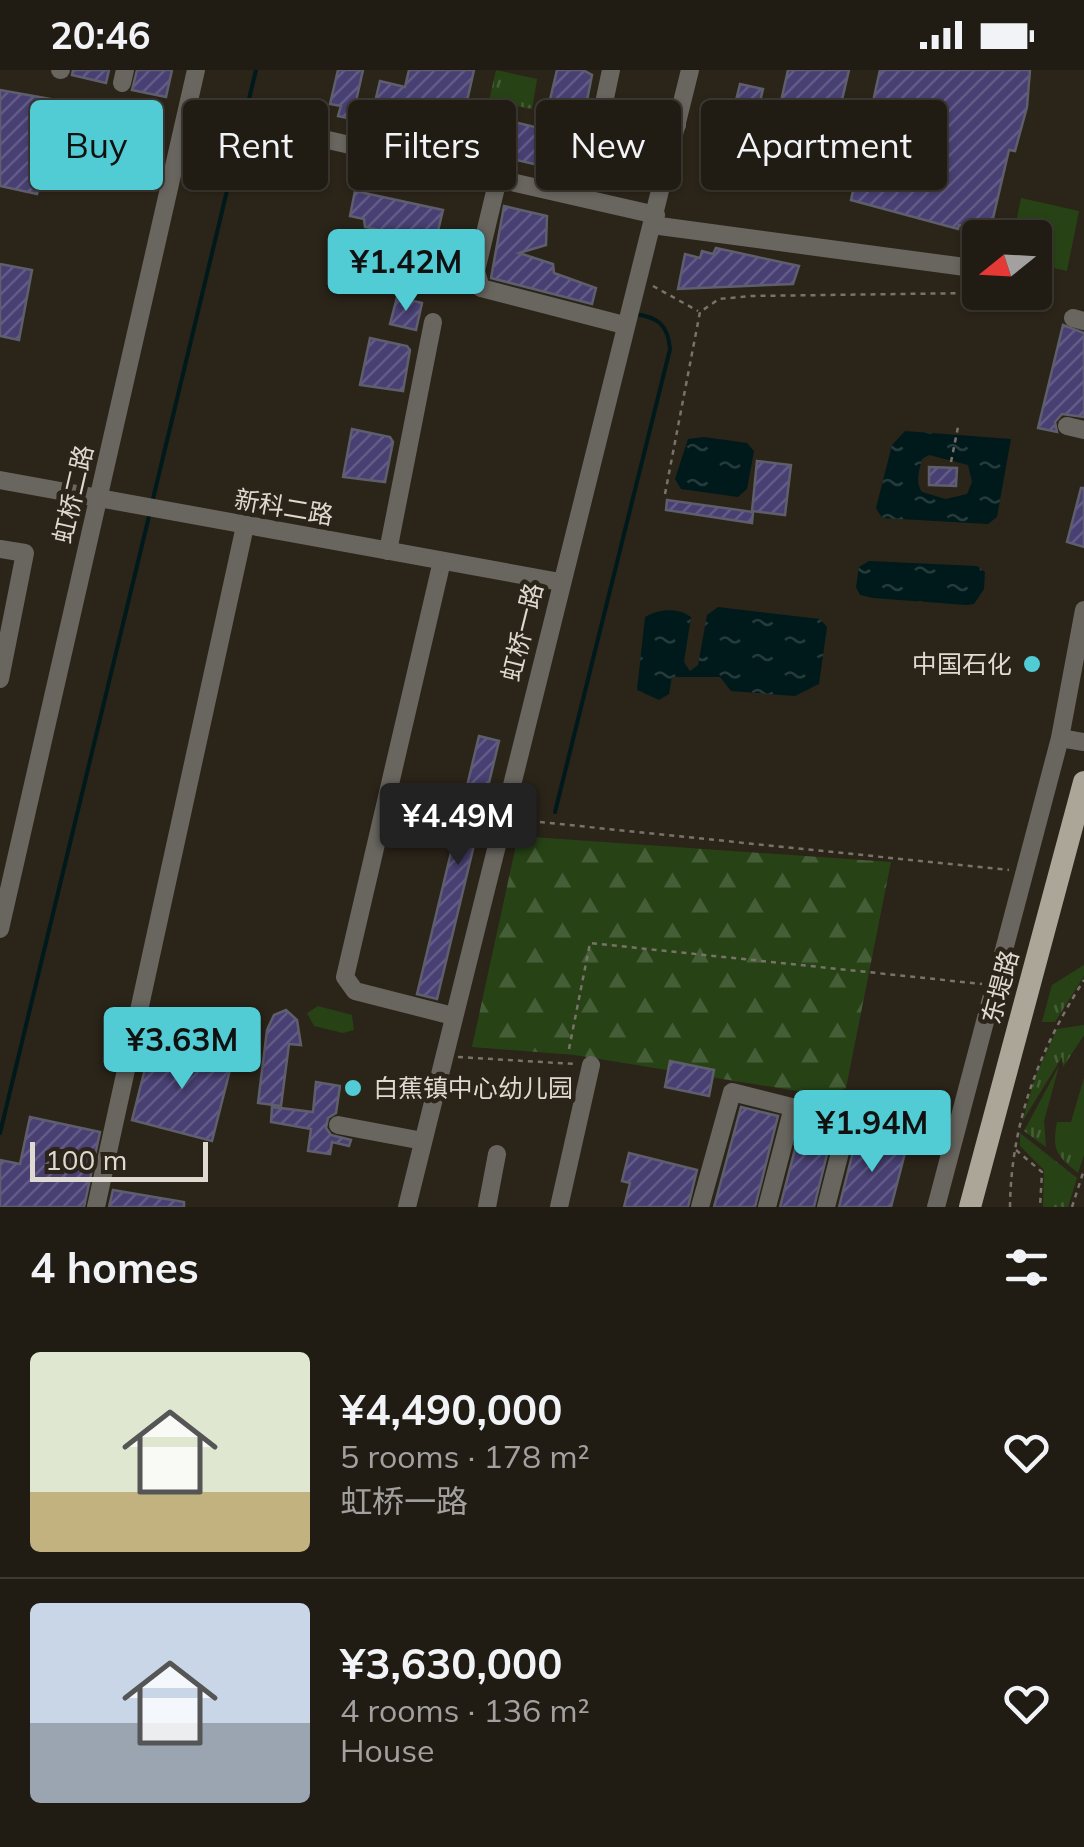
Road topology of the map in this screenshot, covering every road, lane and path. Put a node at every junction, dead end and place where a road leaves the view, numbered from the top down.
1 (196, 70) edge
2 (611, 70) edge
3 (690, 70) edge
4 (605, 100) edge
5 (681, 108) edge
6 (328, 140) dead end
7 (348, 145) edge
8 (516, 184) edge
9 (495, 190) edge
10 (661, 190) edge
11 (654, 220) junction
12 (962, 265) edge
13 (635, 280) junction
14 (962, 293) edge
15 (700, 312) junction
16 (433, 322) dead end
17 (624, 325) junction
18 (958, 427) dead end
19 (951, 462) dead end
20 (0, 480) edge
21 (665, 494) dead end
22 (98, 498) junction
23 (245, 526) junction
24 (0, 549) edge
25 (388, 552) junction
26 (442, 561) junction
27 (560, 582) junction
28 (1084, 610) edge
29 (0, 679) edge
30 (1060, 738) junction
31 (1084, 742) edge
32 (1084, 782) edge
33 (503, 818) junction
34 (1024, 871) junction
35 (0, 929) edge
36 (1084, 980) edge
37 (994, 986) junction
38 (453, 1016) junction
39 (135, 1029) junction
40 (982, 1029) junction
41 (1015, 1038) junction
42 (569, 1049) dead end
43 (235, 1050) dead end
44 (444, 1056) junction
45 (591, 1065) joint
46 (793, 1108) junction
47 (848, 1121) junction
48 (338, 1124) dead end
49 (928, 1140) dead end
50 (424, 1141) junction
51 (1015, 1150) junction
52 (497, 1154) dead end
53 (1084, 1170) edge
54 (96, 1207) edge
55 (408, 1207) edge
56 (487, 1207) edge
57 (559, 1207) edge
58 (700, 1207) edge
59 (767, 1207) edge
60 (826, 1207) edge
61 (936, 1207) edge
62 (970, 1207) edge
63 (1010, 1207) edge
64 (1040, 1207) edge
65 (1072, 1207) edge

1 - 22 street, 虹桥二路
2 - 4 street
3 - 5 street, 虹桥一路
6 - 7 street
8 - 11 street
9 - 17 street
10 - 11 street, 虹桥一路
11 - 12 street
11 - 13 street, 虹桥一路
13 - 15 path
13 - 17 street, 虹桥一路
14 - 15 path
15 - 21 path
16 - 25 street
17 - 27 street, 虹桥一路
18 - 19 path
20 - 22 street, 新科二路
22 - 23 street, 新科二路
22 - 35 street, 虹桥二路
23 - 25 street, 新科二路
23 - 39 street
24 - 29 street
25 - 26 street, 新科二路
26 - 27 street, 新科二路
26 - 38 street
27 - 33 street, 虹桥一路
28 - 30 street
30 - 31 street
30 - 34 street
32 - 41 main road, 东堤路
33 - 34 path
33 - 38 street, 虹桥一路
34 - 37 street
36 - 51 path
37 - 40 street
37 - 42 path
38 - 44 street, 虹桥一路
39 - 43 street
39 - 54 street
40 - 41 street
40 - 61 street
41 - 62 main road, 东堤路
44 - 45 path
44 - 50 street, 虹桥一路
45 - 57 street
46 - 47 street
46 - 58 street
46 - 59 street
47 - 49 street
47 - 60 street
48 - 50 street
50 - 55 street, 虹桥一路
51 - 63 path
51 - 64 path
52 - 56 street
53 - 65 path

